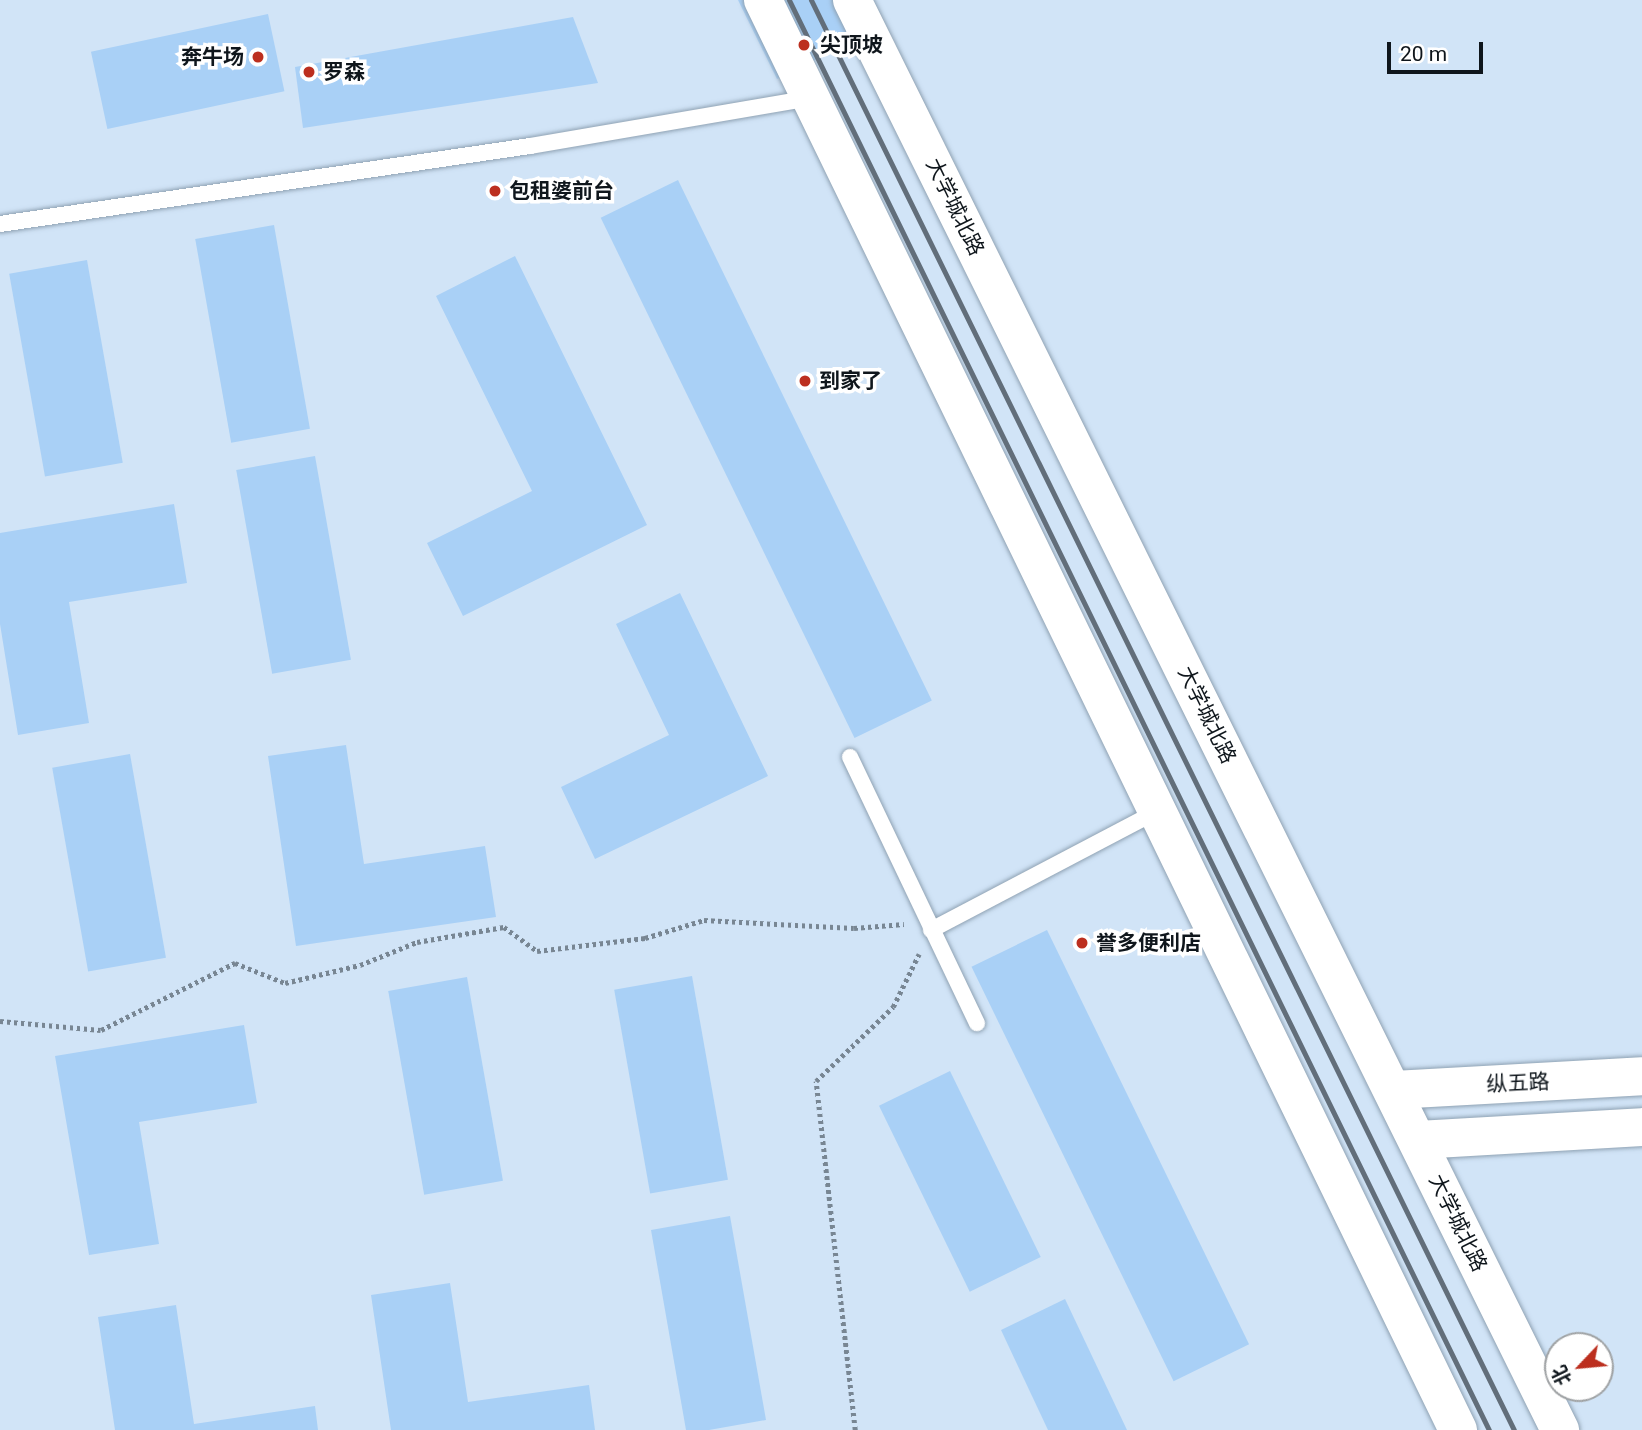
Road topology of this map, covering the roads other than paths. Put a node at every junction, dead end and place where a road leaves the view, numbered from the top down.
1 (764, 0) edge
2 (852, 0) edge
3 (811, 98) junction
4 (0, 224) edge
5 (850, 757) dead end
6 (1158, 811) junction
7 (931, 930) junction
8 (977, 1023) dead end
9 (1642, 1076) edge
10 (1394, 1090) junction
11 (1642, 1127) edge
12 (1418, 1140) junction
13 (1458, 1430) edge
14 (1560, 1430) edge

1 - 3 main road
2 - 10 main road, 大学城北路
3 - 4 lane
3 - 6 main road
5 - 7 lane
6 - 7 lane
6 - 13 main road
7 - 8 lane
9 - 10 main road, 纵五路
10 - 12 main road, 大学城北路
11 - 12 main road
12 - 14 main road, 大学城北路

